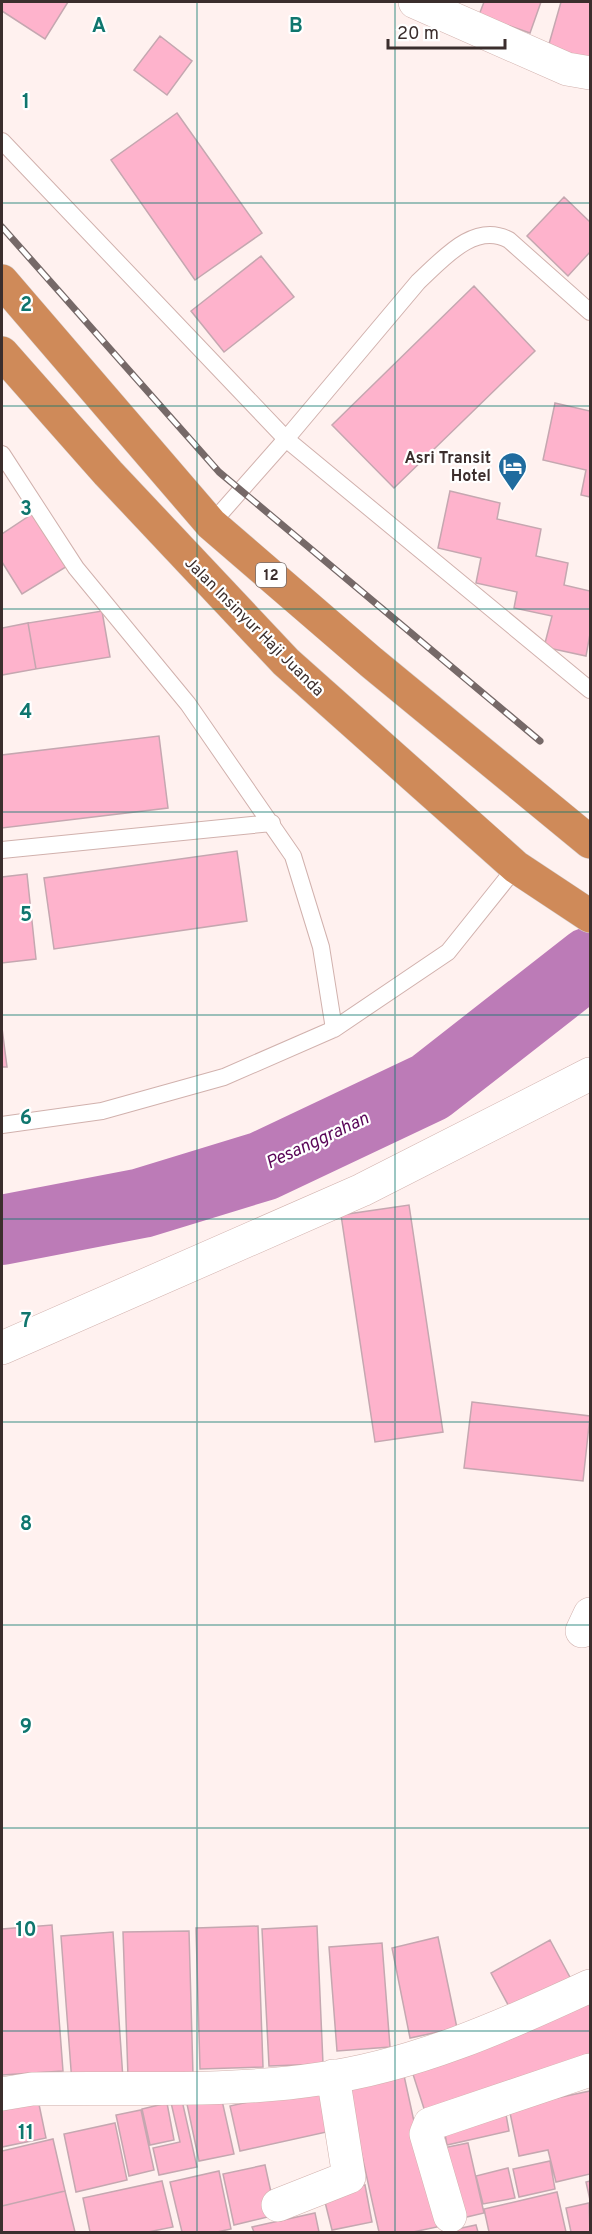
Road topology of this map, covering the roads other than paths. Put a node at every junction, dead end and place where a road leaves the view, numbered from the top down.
1 (415, 2) edge
2 (591, 73) edge
3 (2, 141) edge
4 (2, 281) edge
5 (591, 312) edge
6 (2, 353) edge
7 (286, 439) junction
8 (2, 454) edge
9 (211, 524) junction
10 (591, 690) edge
11 (272, 823) junction
12 (584, 837) edge
13 (2, 850) edge
14 (527, 873) junction
15 (591, 916) edge
16 (334, 1029) junction
17 (591, 1074) edge
18 (2, 1125) edge
19 (2, 1348) edge
20 (591, 1986) edge
21 (591, 2070) edge
22 (333, 2076) junction
23 (2, 2094) edge
24 (278, 2205) dead end
25 (450, 2216) dead end

1 - 2 street
3 - 7 lane
4 - 9 highway, 12
5 - 7 lane
6 - 14 highway, Jalan Insinyur Haji Juanda
7 - 9 lane
7 - 10 lane
8 - 11 lane
9 - 12 highway, 12
11 - 13 lane
11 - 16 lane
14 - 15 highway, Jalan Insinyur Haji Juanda
14 - 16 lane
16 - 18 lane
17 - 19 street
20 - 22 street
21 - 25 street
22 - 23 street
22 - 24 street

